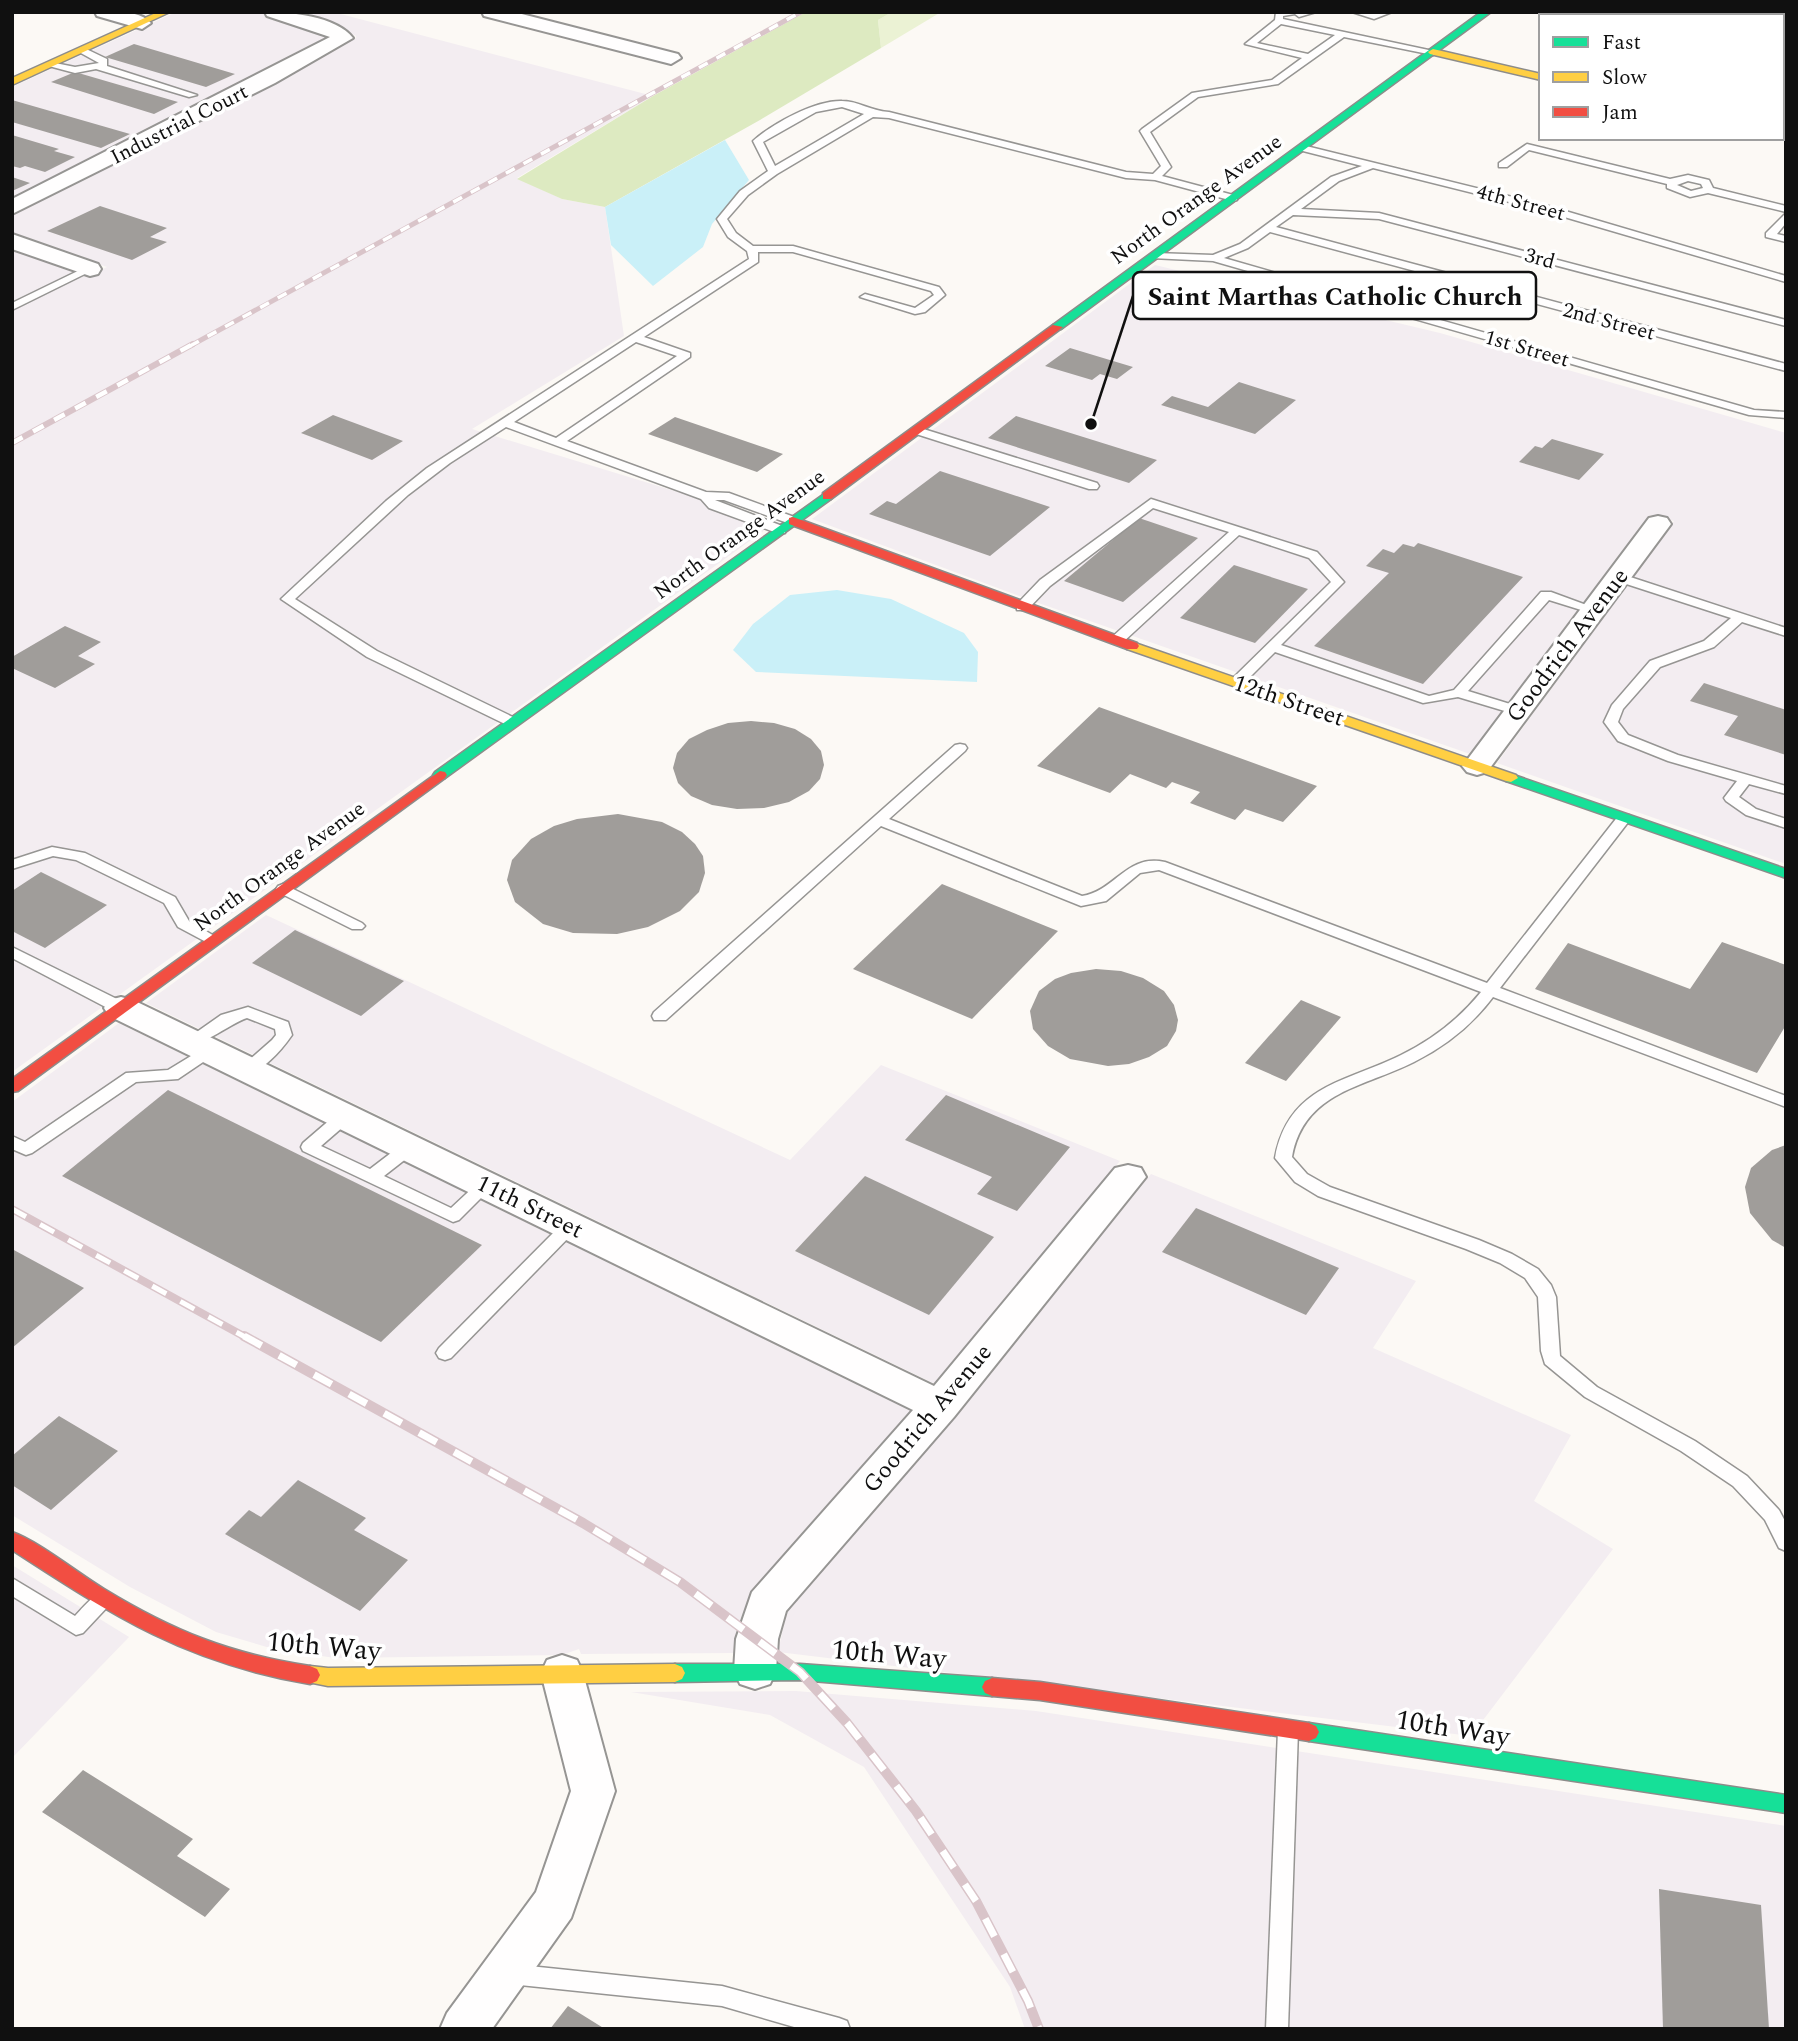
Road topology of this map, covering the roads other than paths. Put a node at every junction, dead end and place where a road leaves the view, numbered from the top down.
1 (104, 12) edge
2 (166, 12) edge
3 (274, 12) edge
4 (491, 12) edge
5 (1312, 12) edge
6 (1356, 12) edge
7 (1388, 12) edge
8 (1488, 12) edge
9 (1295, 13) edge
10 (1279, 21) junction
11 (142, 23) junction
12 (1344, 33) junction
13 (82, 50) junction
14 (1436, 50) junction
15 (1310, 57) junction
16 (671, 58) dead end
17 (50, 65) junction
18 (99, 67) junction
19 (1539, 76) edge
20 (12, 82) edge
21 (192, 95) dead end
22 (871, 114) junction
23 (1302, 148) junction
24 (1373, 165) junction
25 (1503, 165) dead end
26 (773, 172) junction
27 (1155, 177) junction
28 (1234, 198) junction
29 (12, 208) edge
30 (1786, 209) edge
31 (1292, 212) junction
32 (1786, 216) edge
33 (1270, 229) junction
34 (1786, 239) edge
35 (12, 241) edge
36 (750, 249) junction
37 (1155, 256) junction
38 (1214, 258) junction
39 (90, 269) joint
40 (1786, 279) edge
41 (865, 297) dead end
42 (12, 307) edge
43 (1786, 323) edge
44 (636, 338) junction
45 (1786, 368) edge
46 (1783, 415) edge
47 (505, 424) junction
48 (917, 431) junction
49 (558, 442) junction
50 (1093, 486) dead end
51 (1658, 524) dead end
52 (787, 526) junction
53 (1237, 531) junction
54 (1618, 577) junction
55 (1022, 607) junction
56 (1594, 610) junction
57 (1740, 617) junction
58 (1786, 632) edge
59 (1117, 640) junction
60 (1273, 647) junction
61 (1237, 682) junction
62 (1459, 693) junction
63 (1518, 711) junction
64 (512, 723) junction
65 (960, 748) dead end
66 (1477, 766) junction
67 (1746, 779) junction
68 (1786, 790) edge
69 (1624, 818) junction
70 (881, 821) junction
71 (1786, 824) edge
72 (12, 864) edge
73 (1786, 874) edge
74 (283, 889) junction
75 (357, 926) dead end
76 (214, 940) junction
77 (12, 951) edge
78 (1491, 990) junction
79 (121, 1007) junction
80 (660, 1016) dead end
81 (200, 1045) junction
82 (248, 1069) junction
83 (12, 1087) edge
84 (1786, 1102) edge
85 (345, 1116) junction
86 (12, 1142) edge
87 (410, 1147) junction
88 (371, 1177) junction
89 (1128, 1177) dead end
90 (486, 1185) junction
91 (570, 1226) junction
92 (445, 1353) dead end
93 (940, 1405) junction
94 (12, 1540) edge
95 (1786, 1543) edge
96 (12, 1586) edge
97 (106, 1598) junction
98 (755, 1671) junction
99 (562, 1674) junction
100 (1289, 1729) junction
101 (1786, 1804) edge
102 (504, 1973) junction
103 (464, 2029) edge
104 (839, 2029) edge
105 (1277, 2029) edge

1 - 11 street
2 - 11 street
3 - 29 street, Industrial Court
4 - 16 street
5 - 9 lane
6 - 7 lane
8 - 14 street, North Orange Avenue
9 - 10 lane
9 - 14 lane
10 - 12 lane
10 - 15 lane
11 - 13 street
12 - 14 lane
12 - 15 lane
13 - 17 street
13 - 18 lane
14 - 19 street
14 - 23 street, North Orange Avenue
15 - 27 lane
17 - 18 lane
17 - 20 street
18 - 21 lane
22 - 26 lane
22 - 26 lane
22 - 27 lane
23 - 24 lane, 4th Street
23 - 28 street, North Orange Avenue
24 - 31 lane
24 - 40 lane, 4th Street
25 - 30 lane
26 - 36 lane
27 - 28 lane
28 - 37 street, North Orange Avenue
31 - 33 lane
31 - 43 lane, 3rd
32 - 34 lane
33 - 38 lane
33 - 45 lane, 2nd Street
35 - 39 street
36 - 41 lane
36 - 44 lane
37 - 38 lane
37 - 48 street, North Orange Avenue
38 - 46 lane, 1st Street
39 - 42 lane
44 - 47 lane
44 - 49 lane
47 - 49 lane
47 - 64 lane
48 - 50 lane
48 - 52 street, North Orange Avenue
49 - 52 lane
51 - 54 street, Goodrich Avenue
52 - 55 street, 12th Street
52 - 64 street, North Orange Avenue
53 - 55 lane
53 - 59 lane
53 - 60 lane
54 - 56 street, Goodrich Avenue
54 - 57 lane
55 - 59 street, 12th Street
56 - 62 lane
56 - 63 street, Goodrich Avenue
57 - 58 lane
57 - 67 lane
59 - 61 street, 12th Street
60 - 61 lane
60 - 62 lane
61 - 66 street, 12th Street
62 - 63 lane
63 - 66 street, Goodrich Avenue
64 - 74 street, North Orange Avenue
65 - 70 lane
66 - 69 street, 12th Street
67 - 68 lane
67 - 71 lane
69 - 73 street, 12th Street
69 - 78 lane
70 - 78 lane
70 - 80 lane
72 - 76 lane
74 - 75 lane
74 - 76 street, North Orange Avenue
76 - 79 street, North Orange Avenue
77 - 79 lane
78 - 84 lane
78 - 95 lane
79 - 81 street, 11th Street
79 - 83 street, North Orange Avenue
81 - 82 street, 11th Street
81 - 82 lane
81 - 86 lane
82 - 85 street, 11th Street
85 - 87 street, 11th Street
85 - 88 lane
87 - 88 lane
87 - 90 street, 11th Street
88 - 90 lane
89 - 93 street, Goodrich Avenue
90 - 91 street, 11th Street
91 - 92 lane
91 - 93 street, 11th Street
93 - 98 street, Goodrich Avenue
94 - 97 street, 10th Way
96 - 97 lane
97 - 99 street, 10th Way
98 - 99 street, 10th Way
98 - 100 street, 10th Way
99 - 102 street
100 - 101 street, 10th Way
100 - 105 lane
102 - 103 street
102 - 104 lane

